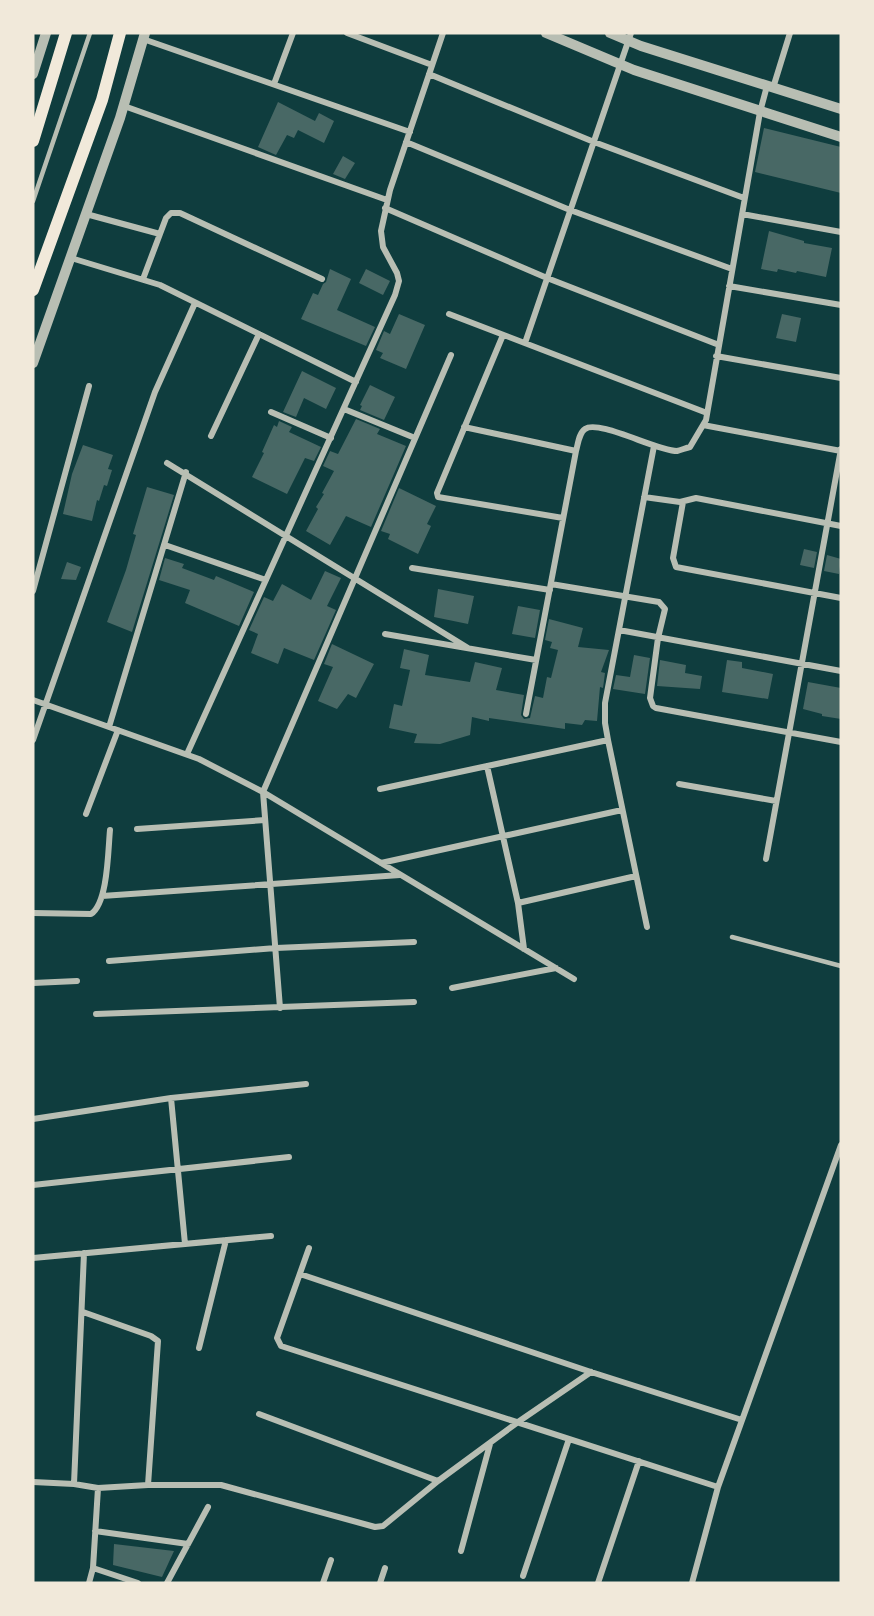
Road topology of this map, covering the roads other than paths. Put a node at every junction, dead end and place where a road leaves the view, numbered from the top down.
1 (46, 33) edge
2 (66, 33) edge
3 (90, 33) edge
4 (120, 33) edge
5 (292, 33) edge
6 (347, 33) edge
7 (443, 33) edge
8 (546, 33) edge
9 (610, 33) edge
10 (790, 33) edge
11 (144, 36) edge
12 (629, 37) edge
13 (621, 64) junction
14 (432, 65) junction
15 (33, 72) edge
16 (429, 74) junction
17 (274, 84) junction
18 (770, 87) junction
19 (124, 106) junction
20 (841, 109) edge
21 (759, 112) junction
22 (410, 132) junction
23 (841, 137) edge
24 (33, 141) edge
25 (406, 142) junction
26 (594, 142) junction
27 (744, 198) junction
28 (387, 200) junction
29 (33, 201) edge
30 (386, 208) junction
31 (570, 210) junction
32 (86, 214) junction
33 (742, 214) junction
34 (841, 232) edge
35 (160, 234) junction
36 (71, 258) junction
37 (732, 269) junction
38 (547, 278) junction
39 (143, 279) junction
40 (322, 279) dead end
41 (729, 286) junction
42 (33, 290) edge
43 (195, 303) junction
44 (841, 305) edge
45 (449, 314) dead end
46 (259, 334) junction
47 (503, 335) junction
48 (525, 343) junction
49 (718, 345) junction
50 (451, 355) dead end
51 (716, 356) junction
52 (33, 363) edge
53 (841, 378) edge
54 (356, 382) junction
55 (89, 386) dead end
56 (344, 409) junction
57 (271, 412) dead end
58 (707, 413) junction
59 (703, 425) junction
60 (464, 427) junction
61 (211, 436) dead end
62 (331, 438) junction
63 (415, 438) junction
64 (654, 446) junction
65 (841, 450) edge
66 (576, 451) junction
67 (167, 463) dead end
68 (187, 472) dead end
69 (644, 496) junction
70 (683, 502) junction
71 (563, 518) junction
72 (827, 524) junction
73 (841, 526) edge
74 (165, 545) junction
75 (412, 568) dead end
76 (266, 580) junction
77 (550, 587) junction
78 (33, 591) edge
79 (815, 593) junction
80 (625, 596) junction
81 (841, 598) edge
82 (619, 630) junction
83 (385, 634) dead end
84 (658, 638) junction
85 (468, 648) junction
86 (536, 660) junction
87 (802, 664) junction
88 (841, 671) edge
89 (33, 700) edge
90 (46, 705) junction
91 (526, 714) dead end
92 (109, 727) junction
93 (118, 730) junction
94 (789, 733) junction
95 (33, 740) edge
96 (608, 740) junction
97 (841, 742) edge
98 (187, 754) junction
99 (487, 766) junction
100 (679, 784) dead end
101 (380, 789) dead end
102 (263, 792) junction
103 (776, 801) junction
104 (622, 810) junction
105 (86, 814) dead end
106 (266, 820) junction
107 (137, 829) dead end
108 (110, 830) dead end
109 (502, 836) junction
110 (766, 859) dead end
111 (381, 863) junction
112 (401, 874) junction
113 (636, 876) junction
114 (271, 885) junction
115 (102, 896) junction
116 (518, 903) junction
117 (33, 913) edge
118 (647, 927) dead end
119 (732, 937) dead end
120 (414, 942) dead end
121 (276, 948) junction
122 (524, 949) junction
123 (110, 961) dead end
124 (841, 966) edge
125 (556, 968) junction
126 (574, 979) dead end
127 (77, 981) dead end
128 (33, 983) edge
129 (452, 988) dead end
130 (414, 1002) dead end
131 (280, 1008) junction
132 (96, 1014) dead end
133 (306, 1084) dead end
134 (171, 1098) junction
135 (33, 1119) edge
136 (841, 1145) edge
137 (289, 1157) dead end
138 (179, 1169) junction
139 (33, 1185) edge
140 (271, 1236) dead end
141 (226, 1240) junction
142 (185, 1244) junction
143 (309, 1248) dead end
144 (84, 1253) junction
145 (33, 1258) edge
146 (300, 1274) junction
147 (83, 1312) junction
148 (199, 1348) dead end
149 (591, 1372) junction
150 (259, 1414) dead end
151 (742, 1420) junction
152 (518, 1422) junction
153 (569, 1439) junction
154 (490, 1444) junction
155 (639, 1461) junction
156 (438, 1481) junction
157 (33, 1482) edge
158 (74, 1484) junction
159 (148, 1485) junction
160 (718, 1487) junction
161 (98, 1488) junction
162 (208, 1507) dead end
163 (95, 1531) junction
164 (188, 1544) junction
165 (461, 1551) dead end
166 (331, 1560) dead end
167 (93, 1568) junction
168 (385, 1568) dead end
169 (523, 1576) dead end
170 (89, 1583) edge
171 (138, 1583) edge
172 (167, 1583) edge
173 (323, 1583) edge
174 (380, 1583) edge
175 (598, 1583) edge
176 (692, 1583) edge

1 - 15 street
2 - 24 main road
3 - 29 lane
4 - 42 main road
5 - 17 street
6 - 14 street
7 - 14 street
8 - 13 street
9 - 12 street
10 - 18 street
11 - 17 street
11 - 19 street
12 - 13 street
12 - 18 street
13 - 21 street
13 - 26 street
14 - 16 street
16 - 22 street
16 - 26 street
17 - 22 street
18 - 20 street
18 - 21 street
19 - 28 street
19 - 32 street
21 - 23 street
21 - 27 street
22 - 25 street
25 - 28 street
25 - 31 street
26 - 27 street
26 - 31 street
27 - 33 street
28 - 30 street
30 - 38 street
30 - 54 street
31 - 37 street
31 - 38 street
32 - 35 street
32 - 36 street
33 - 34 street
33 - 37 street
35 - 39 street
35 - 40 street
36 - 39 street
36 - 52 street
37 - 41 street
38 - 48 street
38 - 49 street
39 - 43 street
41 - 44 street
41 - 49 street
43 - 46 street
43 - 90 street
45 - 47 street
46 - 54 street
46 - 61 street
47 - 48 street
47 - 60 street
48 - 58 street
49 - 51 street
50 - 63 street
51 - 53 street
51 - 58 street
54 - 56 street
55 - 78 street
56 - 62 street
56 - 63 street
57 - 62 street
58 - 59 street
59 - 64 street
59 - 65 street
60 - 66 street
60 - 71 street
62 - 76 street
63 - 102 street
64 - 66 street
64 - 69 street
65 - 72 street
66 - 71 street
67 - 85 street
68 - 74 street
69 - 70 street
69 - 80 street
70 - 72 street
70 - 79 street
71 - 77 street
72 - 73 street
72 - 79 street
74 - 76 street
74 - 92 street
75 - 77 street
76 - 98 street
77 - 80 street
77 - 86 street
79 - 81 street
79 - 87 street
80 - 82 street
80 - 84 street
82 - 84 street
82 - 96 street
83 - 85 street
84 - 87 street
84 - 94 street
85 - 86 street
86 - 91 street
87 - 88 street
87 - 94 street
89 - 90 street
90 - 92 street
90 - 95 street
92 - 93 street
93 - 98 street
93 - 105 street
94 - 97 street
94 - 103 street
96 - 99 street
96 - 104 street
98 - 102 street
99 - 101 street
99 - 109 street
100 - 103 street
102 - 106 street
102 - 111 street
103 - 110 street
104 - 109 street
104 - 113 street
106 - 107 street
106 - 114 street
108 - 115 street
109 - 111 street
109 - 116 street
111 - 112 street
112 - 114 street
112 - 122 street
113 - 116 street
113 - 118 street
114 - 115 street
114 - 121 street
115 - 117 street
116 - 122 street
119 - 124 lane
120 - 121 street
121 - 123 street
121 - 131 street
122 - 125 street
125 - 126 street
125 - 129 street
127 - 128 street
130 - 131 street
131 - 132 street
133 - 134 street
134 - 135 street
134 - 138 street
136 - 151 street
137 - 138 street
138 - 139 street
138 - 142 street
140 - 141 street
141 - 142 street
141 - 148 street
142 - 144 street
143 - 146 street
144 - 145 street
144 - 147 street
146 - 149 street
146 - 152 street
147 - 158 street
147 - 159 street
149 - 151 street
149 - 152 street
150 - 156 street
151 - 160 street
152 - 153 street
152 - 154 street
153 - 155 street
153 - 169 street
154 - 156 street
154 - 165 street
155 - 160 street
155 - 175 street
156 - 159 street
157 - 158 street
158 - 161 street
159 - 161 street
160 - 176 street
161 - 163 street
162 - 164 street
163 - 164 street
163 - 167 street
164 - 172 street
166 - 173 street
167 - 170 street
167 - 171 street
168 - 174 street

